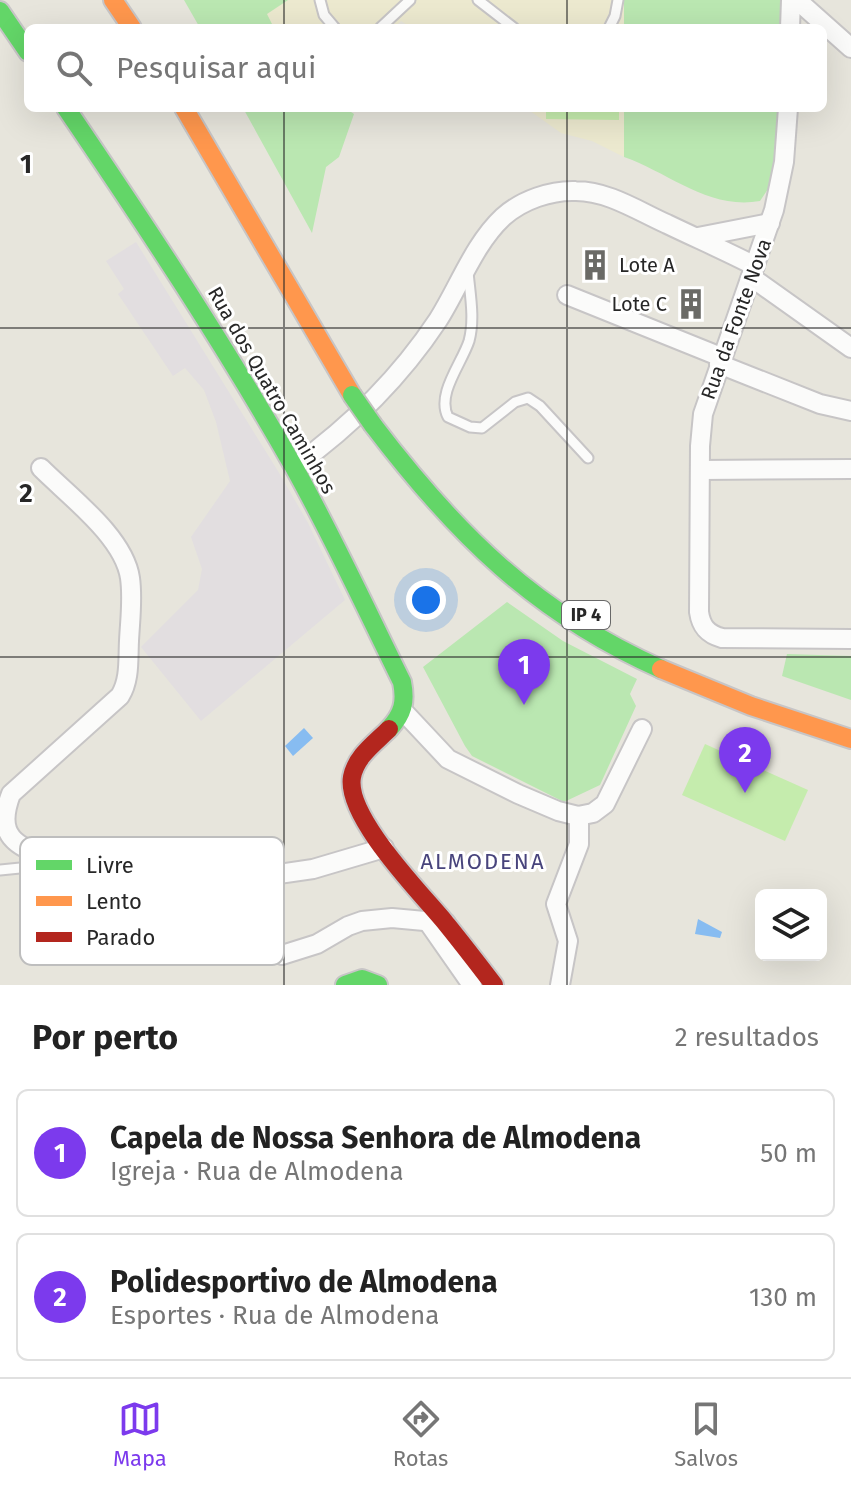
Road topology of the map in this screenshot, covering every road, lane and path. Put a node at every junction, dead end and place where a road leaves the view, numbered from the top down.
1 (113, 0) edge
2 (132, 0) edge
3 (320, 0) edge
4 (410, 0) edge
5 (478, 0) edge
6 (618, 0) edge
7 (794, 0) edge
8 (0, 11) edge
9 (129, 24) edge
10 (148, 24) edge
11 (332, 24) edge
12 (384, 24) edge
13 (509, 24) edge
14 (611, 24) edge
15 (791, 24) edge
16 (822, 24) edge
17 (827, 28) edge
18 (24, 46) edge
19 (851, 48) edge
20 (69, 112) edge
21 (186, 112) edge
22 (204, 112) edge
23 (788, 112) edge
24 (772, 217) junction
25 (698, 237) junction
26 (468, 268) junction
27 (753, 272) junction
28 (567, 295) dead end
29 (851, 348) edge
30 (720, 360) junction
31 (358, 390) junction
32 (851, 411) edge
33 (377, 419) junction
34 (588, 458) dead end
35 (294, 467) junction
36 (41, 468) dead end
37 (851, 469) edge
38 (700, 470) junction
39 (851, 639) edge
40 (403, 711) junction
41 (851, 728) edge
42 (642, 729) dead end
43 (851, 739) edge
44 (579, 816) junction
45 (20, 845) edge
46 (384, 848) junction
47 (20, 868) edge
48 (0, 870) edge
49 (284, 873) edge
50 (437, 922) junction
51 (284, 954) edge
52 (345, 985) edge
53 (378, 985) edge
54 (472, 985) edge
55 (494, 985) edge
56 (560, 985) edge

1 - 9 main road
2 - 10 main road
3 - 11 lane
4 - 12 lane
5 - 13 lane
6 - 14 lane
7 - 15 street
7 - 16 street
8 - 18 main road
17 - 19 street
20 - 35 main road, Rua dos Quatro Caminhos
21 - 31 main road, IP 4
22 - 31 main road, IP 4
23 - 24 street, Rua da Fonte Nova
24 - 25 street
24 - 27 street, Rua da Fonte Nova
25 - 26 street
25 - 27 street
26 - 34 lane
26 - 35 street
27 - 29 street
27 - 30 street, Rua da Fonte Nova
28 - 30 street
30 - 32 street
30 - 38 street, Rua da Fonte Nova
31 - 33 main road, IP 4, bridge
33 - 41 main road, IP 4
33 - 43 main road, IP 4
35 - 40 main road, Rua dos Quatro Caminhos
36 - 45 street
37 - 38 street
38 - 39 street, Rua da Fonte Nova
40 - 44 street
40 - 46 main road
42 - 44 street
44 - 56 street
46 - 49 street
46 - 50 main road
47 - 48 lane
50 - 51 street
50 - 54 street
50 - 55 main road
52 - 53 main road

